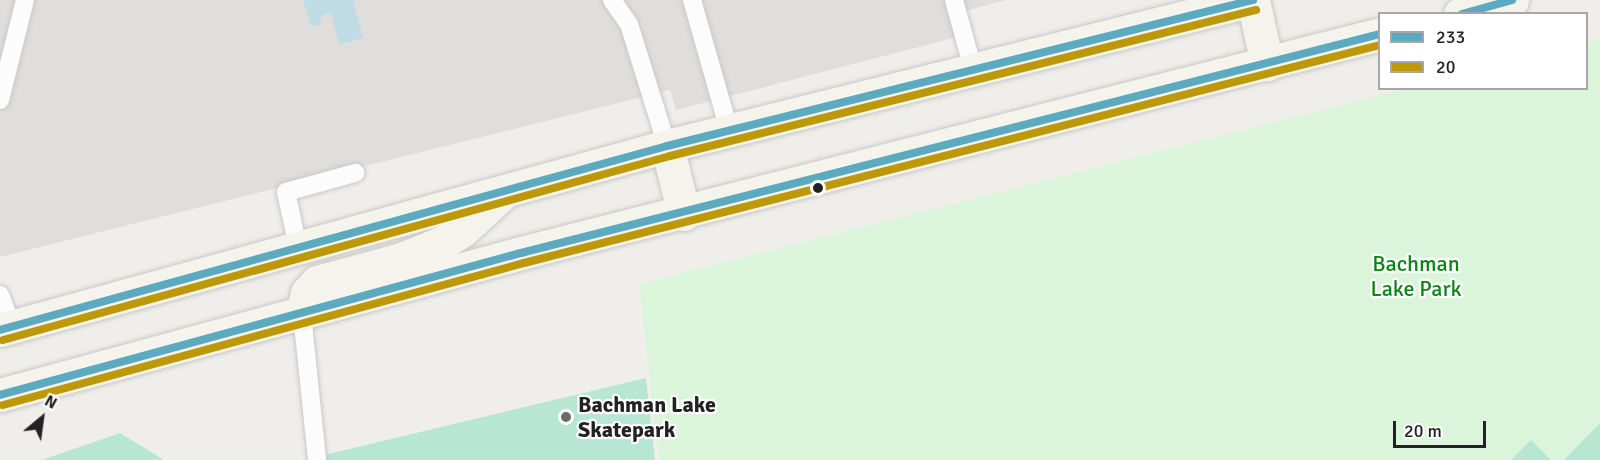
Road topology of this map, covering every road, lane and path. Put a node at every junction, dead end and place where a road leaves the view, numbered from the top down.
1 (25, 0) edge
2 (612, 0) edge
3 (692, 0) edge
4 (954, 0) edge
5 (1253, 0) edge
6 (1512, 0) edge
7 (1467, 12) edge
8 (1378, 35) edge
9 (1267, 64) junction
10 (973, 69) junction
11 (0, 100) edge
12 (729, 130) junction
13 (667, 146) junction
14 (355, 173) dead end
15 (506, 190) junction
16 (684, 214) junction
17 (298, 247) junction
18 (0, 295) edge
19 (302, 314) junction
20 (6, 328) edge
21 (0, 395) edge
22 (317, 460) edge

1 - 11 lane
2 - 13 lane
3 - 12 lane
4 - 10 lane
5 - 9 main road
5 - 10 main road
6 - 7 main road
8 - 9 main road
9 - 16 main road
10 - 12 main road
12 - 13 main road
13 - 15 main road
13 - 16 main road
14 - 17 lane
15 - 17 main road
15 - 19 main road
16 - 19 main road
17 - 20 main road
18 - 20 lane
19 - 21 main road
19 - 22 lane

